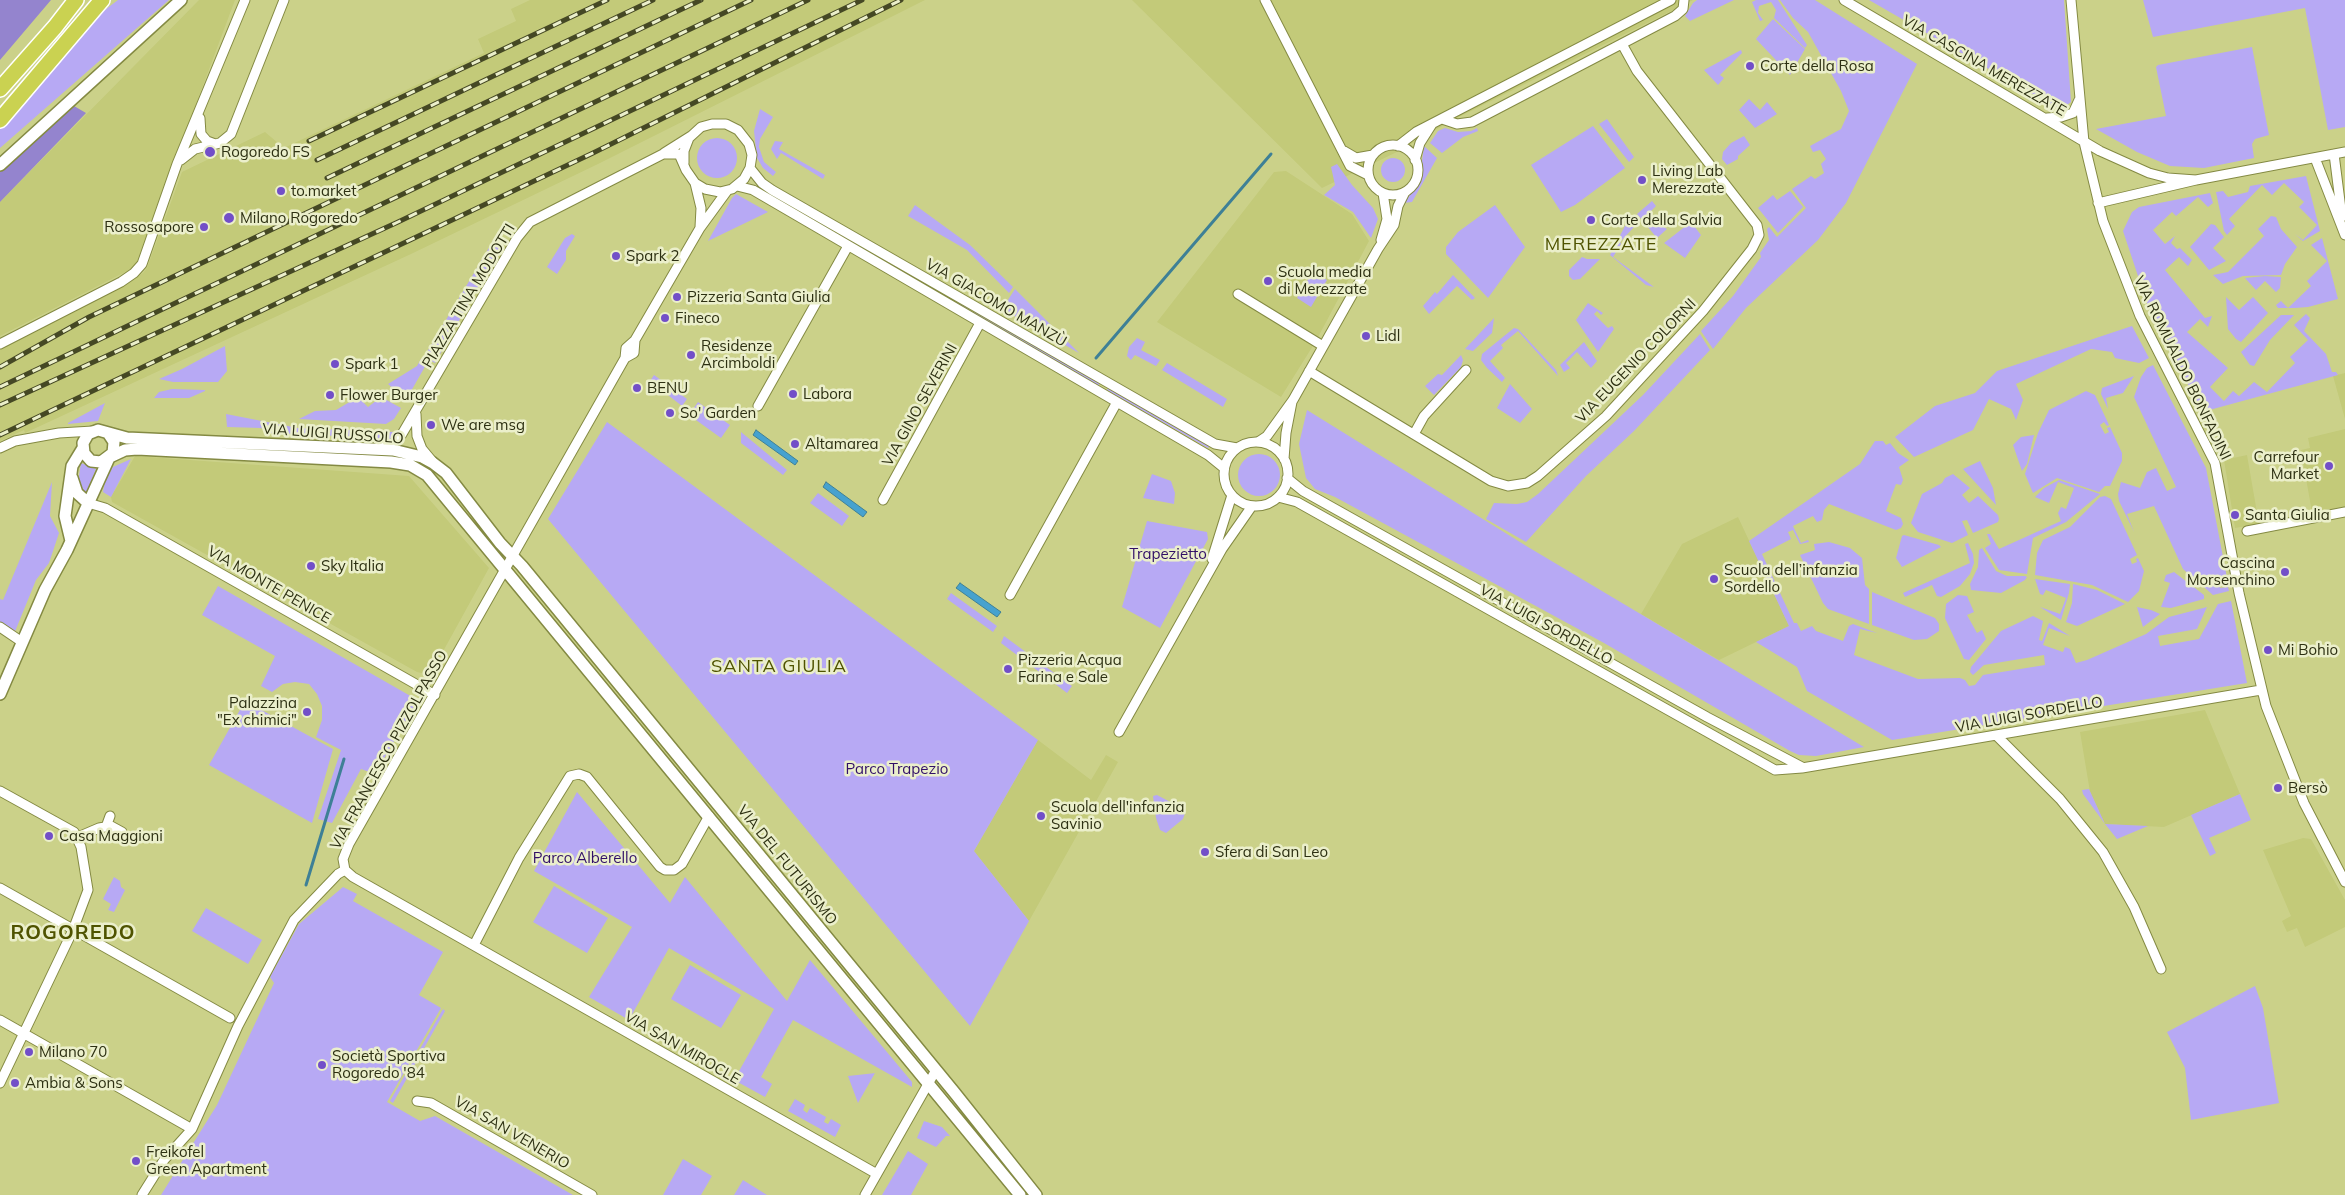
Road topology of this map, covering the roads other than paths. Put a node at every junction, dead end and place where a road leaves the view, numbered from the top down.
1 (76, 0) edge
2 (107, 0) edge
3 (181, 0) edge
4 (245, 0) edge
5 (284, 0) edge
6 (1265, 0) edge
7 (1672, 0) edge
8 (1684, 0) edge
9 (1844, 0) edge
10 (2071, 0) edge
11 (98, 5) edge
12 (1622, 44) junction
13 (0, 89) edge
14 (2080, 97) junction
15 (201, 111) junction
16 (2047, 118) junction
17 (0, 120) edge
18 (1438, 121) junction
19 (691, 136) junction
20 (2084, 142) junction
21 (216, 145) junction
22 (1398, 146) junction
23 (1342, 149) junction
24 (2345, 152) edge
25 (663, 154) junction
26 (1373, 154) junction
27 (2334, 154) junction
28 (2315, 158) junction
29 (1415, 160) junction
30 (684, 163) junction
31 (177, 164) junction
32 (0, 165) edge
33 (750, 168) junction
34 (1368, 175) junction
35 (2196, 180) junction
36 (695, 183) junction
37 (737, 186) junction
38 (727, 191) junction
39 (1406, 192) junction
40 (1384, 194) junction
41 (2098, 203) junction
42 (700, 228) junction
43 (2344, 231) edge
44 (848, 246) junction
45 (1378, 249) junction
46 (1238, 294) dead end
47 (980, 323) junction
48 (0, 344) edge
49 (1323, 346) junction
50 (1466, 370) dead end
51 (1309, 371) junction
52 (1293, 400) junction
53 (1117, 402) junction
54 (758, 406) dead end
55 (418, 409) junction
56 (93, 431) junction
57 (108, 434) junction
58 (1414, 434) junction
59 (1258, 442) junction
60 (0, 448) edge
61 (83, 448) junction
62 (1237, 448) junction
63 (378, 450) junction
64 (110, 457) junction
65 (1284, 459) junction
66 (433, 463) junction
67 (1224, 468) junction
68 (71, 473) junction
69 (1287, 478) junction
70 (1232, 495) junction
71 (1278, 497) junction
72 (884, 500) dead end
73 (88, 503) junction
74 (1252, 506) junction
75 (2345, 512) edge
76 (2247, 530) dead end
77 (71, 541) junction
78 (512, 555) junction
79 (505, 569) junction
80 (1206, 579) junction
81 (1010, 595) dead end
82 (0, 627) edge
83 (22, 642) junction
84 (2261, 690) junction
85 (0, 694) edge
86 (435, 695) junction
87 (1119, 732) dead end
88 (1996, 735) junction
89 (1802, 768) junction
90 (0, 791) edge
91 (110, 816) dead end
92 (709, 816) junction
93 (106, 827) junction
94 (122, 832) dead end
95 (78, 837) junction
96 (345, 870) junction
97 (2345, 882) edge
98 (0, 888) edge
99 (73, 930) junction
100 (474, 945) junction
101 (2161, 969) dead end
102 (230, 1018) dead end
103 (0, 1020) edge
104 (24, 1034) junction
105 (936, 1070) junction
106 (0, 1083) edge
107 (928, 1084) junction
108 (417, 1101) dead end
109 (192, 1129) junction
110 (877, 1174) junction
111 (142, 1195) edge
112 (592, 1195) edge
113 (866, 1195) edge
114 (1020, 1195) edge
115 (1036, 1195) edge

1 - 13 highway
2 - 11 highway
3 - 32 street
4 - 15 street
5 - 21 street
6 - 23 street
7 - 18 street
8 - 12 street
9 - 16 street, VIA CASCINA MEREZZATE
10 - 14 street, VIA ROMUALDO BONFADINI
11 - 17 highway
12 - 18 street
12 - 58 street, VIA EUGENIO COLORNI
14 - 16 street
14 - 20 street, VIA ROMUALDO BONFADINI
15 - 21 street
15 - 31 street
16 - 20 street, VIA CASCINA MEREZZATE
18 - 22 street
18 - 29 street
19 - 25 street, PIAZZA TINA MODOTTI
19 - 30 street
19 - 33 street
20 - 35 street, VIA CASCINA MEREZZATE
20 - 41 street, VIA ROMUALDO BONFADINI
21 - 31 street
22 - 26 street
22 - 29 street
23 - 26 street
23 - 34 street
24 - 27 street
25 - 30 street
25 - 55 street, PIAZZA TINA MODOTTI
26 - 34 street
27 - 28 street
27 - 43 street
28 - 35 street
28 - 43 street
29 - 39 street
30 - 36 street
31 - 48 street
33 - 37 street
33 - 62 street, VIA GIACOMO MANZÙ
34 - 40 street
35 - 41 street
36 - 38 street
36 - 42 street
37 - 38 street
37 - 44 street, VIA GIACOMO MANZÙ
38 - 42 street, VIA FRANCESCO PIZZOLPASSO
39 - 40 street
39 - 45 street
40 - 45 street
41 - 84 street, VIA ROMUALDO BONFADINI
42 - 78 street, VIA FRANCESCO PIZZOLPASSO
44 - 47 street, VIA GIACOMO MANZÙ
44 - 54 street
45 - 49 street
46 - 49 street
47 - 53 street, VIA GIACOMO MANZÙ
47 - 72 street, VIA GINO SEVERINI
49 - 51 street
50 - 58 street
51 - 52 street
51 - 58 street, VIA EUGENIO COLORNI
52 - 59 street
52 - 65 street
53 - 67 street, VIA GIACOMO MANZÙ
53 - 81 street
55 - 63 street, PIAZZA TINA MODOTTI
55 - 66 street, PIAZZA TINA MODOTTI
56 - 57 street
56 - 60 street
56 - 61 street
57 - 63 street, VIA LUIGI RUSSOLO
57 - 64 street
59 - 62 street
59 - 65 street
61 - 64 street
61 - 68 street
62 - 67 street
63 - 66 street, VIA LUIGI RUSSOLO
64 - 73 street
64 - 79 street, VIA LUIGI RUSSOLO
65 - 69 street
66 - 78 street, VIA LUIGI RUSSOLO
67 - 70 street
68 - 73 street
68 - 77 street
69 - 71 street
69 - 89 street, VIA LUIGI SORDELLO
70 - 74 street
70 - 80 street
71 - 74 street
71 - 89 street, VIA LUIGI SORDELLO
73 - 77 street
73 - 86 street, VIA MONTE PENICE
74 - 80 street
75 - 76 street
77 - 83 street
78 - 79 street, VIA FRANCESCO PIZZOLPASSO
78 - 105 street, VIA DEL FUTURISMO
79 - 86 street, VIA FRANCESCO PIZZOLPASSO
79 - 92 street, VIA DEL FUTURISMO
80 - 87 street
82 - 83 street
83 - 85 street
84 - 88 street, VIA LUIGI SORDELLO
84 - 97 street, VIA ROMUALDO BONFADINI
86 - 96 street, VIA FRANCESCO PIZZOLPASSO
88 - 89 street, VIA LUIGI SORDELLO
88 - 101 street
90 - 95 street
91 - 93 street
92 - 100 street
92 - 107 street, VIA DEL FUTURISMO
93 - 94 street
93 - 95 street
95 - 99 street
96 - 100 street, VIA SAN MIROCLE
96 - 109 street, VIA FRANCESCO PIZZOLPASSO
98 - 99 street
99 - 102 street
99 - 104 street
100 - 110 street, VIA SAN MIROCLE
103 - 104 street
104 - 106 street
104 - 109 street
105 - 107 street
105 - 115 street, VIA DEL FUTURISMO
107 - 110 street
107 - 114 street, VIA DEL FUTURISMO
108 - 112 street, VIA SAN VENERIO
109 - 111 street, VIA FRANCESCO PIZZOLPASSO
110 - 113 street

